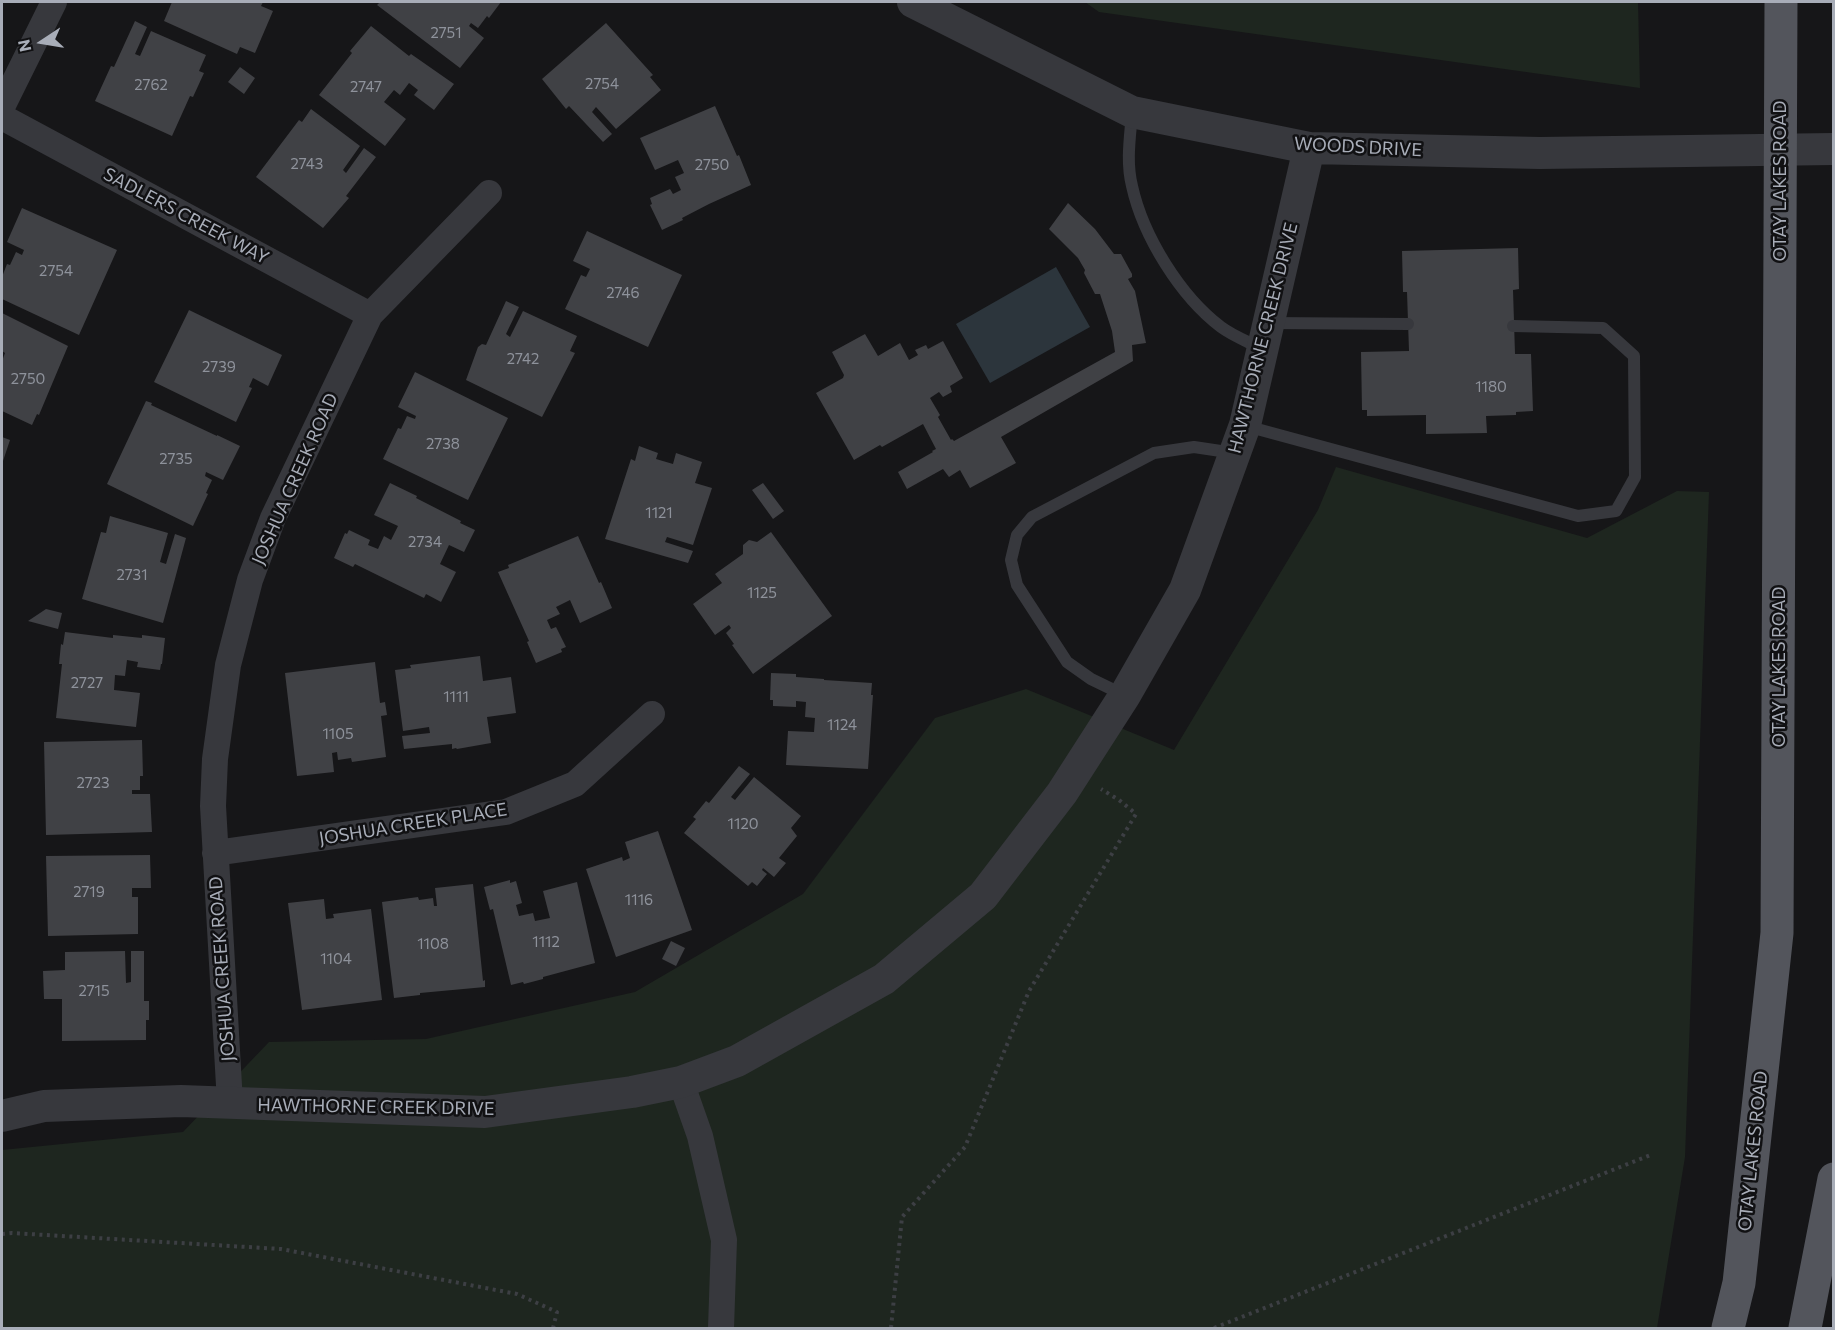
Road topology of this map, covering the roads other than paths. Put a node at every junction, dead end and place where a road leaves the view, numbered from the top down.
1 (54, 2) edge
2 (913, 2) edge
3 (1781, 2) edge
4 (2, 106) edge
5 (1132, 112) junction
6 (2, 117) edge
7 (1309, 148) junction
8 (1833, 149) edge
9 (1779, 150) junction
10 (489, 193) dead end
11 (370, 315) junction
12 (1408, 324) dead end
13 (1513, 326) dead end
14 (1266, 336) junction
15 (1240, 440) junction
16 (1125, 695) junction
17 (652, 714) dead end
18 (215, 853) junction
19 (681, 1082) junction
20 (230, 1103) junction
21 (2, 1116) edge
22 (1833, 1179) edge
23 (721, 1329) edge
24 (1728, 1329) edge
25 (1805, 1329) edge

1 - 4 street
2 - 5 street, WOODS DRIVE
3 - 9 main road, OTAY LAKES ROAD
5 - 7 street, WOODS DRIVE
5 - 14 lane
6 - 11 street, SADLERS CREEK WAY
7 - 9 street, WOODS DRIVE
7 - 14 street, HAWTHORNE CREEK DRIVE
8 - 9 street, WOODS DRIVE
9 - 24 main road, OTAY LAKES ROAD
10 - 11 street, JOSHUA CREEK ROAD
11 - 18 street, JOSHUA CREEK ROAD
12 - 14 lane
13 - 15 lane
14 - 15 street, HAWTHORNE CREEK DRIVE
15 - 16 street, HAWTHORNE CREEK DRIVE
15 - 16 lane
16 - 19 street, HAWTHORNE CREEK DRIVE
17 - 18 street, JOSHUA CREEK PLACE
18 - 20 street, JOSHUA CREEK ROAD
19 - 20 street, HAWTHORNE CREEK DRIVE
19 - 23 street
20 - 21 street, HAWTHORNE CREEK DRIVE
22 - 25 main road

